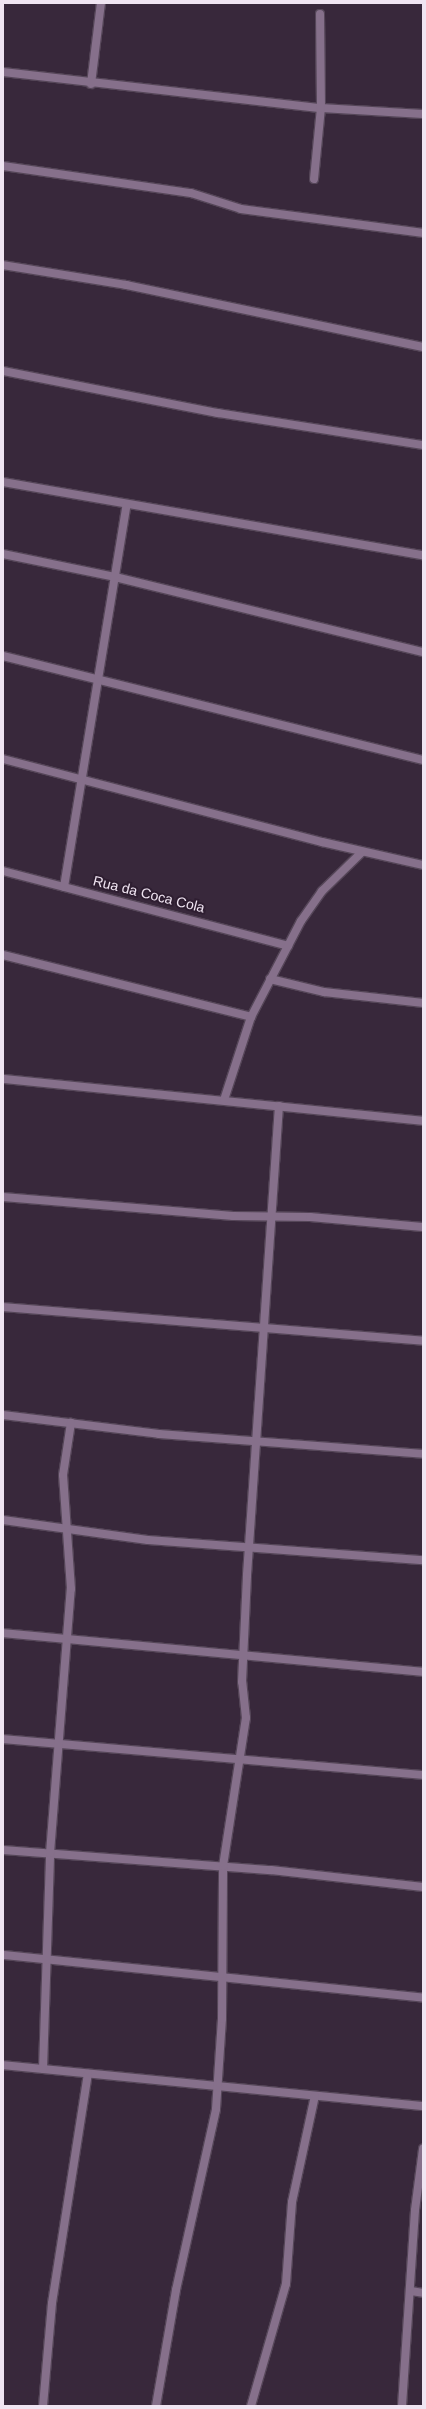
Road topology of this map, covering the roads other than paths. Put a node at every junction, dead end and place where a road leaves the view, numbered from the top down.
1 (101, 3) edge
2 (320, 14) dead end
3 (3, 72) edge
4 (91, 84) junction
5 (321, 108) junction
6 (423, 114) edge
7 (3, 166) edge
8 (314, 179) dead end
9 (423, 232) edge
10 (3, 265) edge
11 (423, 347) edge
12 (3, 371) edge
13 (423, 445) edge
14 (3, 482) edge
15 (128, 504) junction
16 (3, 554) edge
17 (423, 555) edge
18 (115, 577) junction
19 (423, 652) edge
20 (3, 656) edge
21 (97, 681) junction
22 (3, 759) edge
23 (423, 760) edge
24 (82, 778) junction
25 (362, 852) junction
26 (423, 865) edge
27 (3, 871) edge
28 (64, 887) junction
29 (288, 946) junction
30 (3, 954) edge
31 (270, 979) junction
32 (423, 1003) edge
33 (251, 1017) junction
34 (3, 1079) edge
35 (224, 1100) junction
36 (279, 1106) junction
37 (423, 1121) edge
38 (3, 1197) edge
39 (271, 1216) junction
40 (423, 1227) edge
41 (3, 1307) edge
42 (266, 1330) junction
43 (423, 1341) edge
44 (3, 1415) edge
45 (71, 1423) junction
46 (258, 1440) junction
47 (423, 1454) edge
48 (3, 1520) edge
49 (65, 1528) junction
50 (250, 1547) junction
51 (423, 1560) edge
52 (3, 1633) edge
53 (67, 1638) junction
54 (244, 1655) junction
55 (423, 1672) edge
56 (3, 1740) edge
57 (58, 1745) junction
58 (239, 1760) junction
59 (423, 1775) edge
60 (3, 1850) edge
61 (50, 1853) junction
62 (223, 1866) junction
63 (423, 1887) edge
64 (3, 1955) edge
65 (49, 1958) junction
66 (223, 1977) junction
67 (423, 1998) edge
68 (3, 2065) edge
69 (44, 2069) junction
70 (88, 2074) junction
71 (217, 2088) junction
72 (315, 2096) junction
73 (423, 2106) edge
74 (423, 2149) edge
75 (411, 2291) junction
76 (423, 2293) edge
77 (43, 2406) edge
78 (156, 2406) edge
79 (251, 2406) edge
80 (402, 2406) edge

1 - 4 street
2 - 5 street
3 - 4 street
4 - 5 street
5 - 6 street
5 - 8 street
7 - 9 street
10 - 11 street
12 - 13 street
14 - 15 street
15 - 17 street
15 - 18 street
16 - 18 street
18 - 19 street
18 - 21 street
20 - 21 street
21 - 23 street
21 - 24 street
22 - 24 street
24 - 25 street
24 - 28 street
25 - 26 street
25 - 29 street
27 - 28 street, Rua da Coca Cola
28 - 29 street, Rua da Coca Cola
29 - 31 street
30 - 33 street
31 - 32 street
31 - 33 street
33 - 35 street
34 - 35 street
35 - 36 street
36 - 37 street
36 - 39 street
38 - 39 street
39 - 40 street
39 - 42 street
41 - 42 street
42 - 43 street
42 - 46 street
44 - 45 street
45 - 46 street
45 - 49 street
46 - 47 street
46 - 50 street
48 - 49 street
49 - 50 street
49 - 53 street
50 - 51 street
50 - 54 street
52 - 53 street
53 - 54 street
53 - 57 street
54 - 55 street
54 - 58 street
56 - 57 street
57 - 58 street
57 - 61 street
58 - 59 street
58 - 62 street
60 - 61 street
61 - 62 street
61 - 65 street
62 - 63 street
62 - 66 street
64 - 65 street
65 - 66 street
65 - 69 street
66 - 67 street
66 - 71 street
68 - 69 street
69 - 70 street
70 - 71 street
70 - 77 street
71 - 72 street
71 - 78 street
72 - 73 street
72 - 79 street
74 - 75 street
75 - 76 street
75 - 80 street

